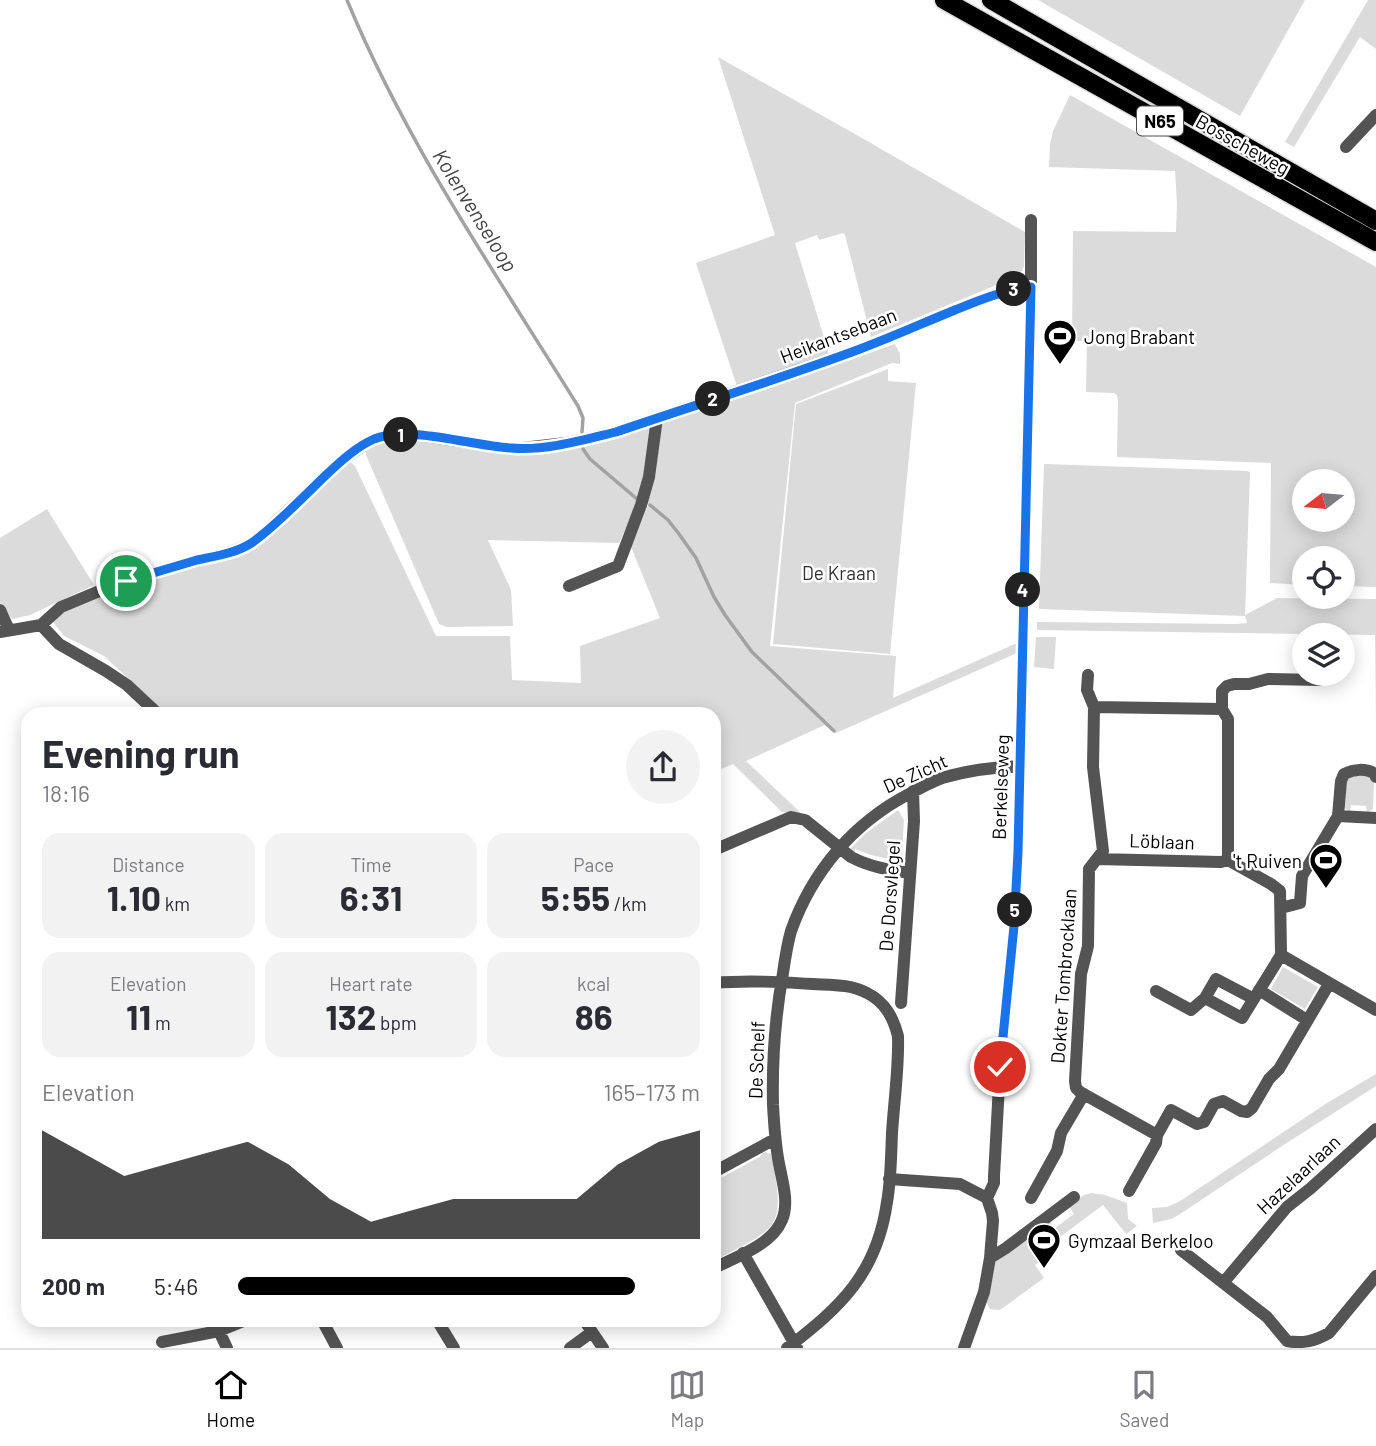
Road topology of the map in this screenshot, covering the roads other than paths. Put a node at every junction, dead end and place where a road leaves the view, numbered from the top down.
1 (943, 0) edge
2 (991, 0) edge
3 (1376, 115) edge
4 (1346, 147) dead end
5 (1031, 220) dead end
6 (1376, 221) edge
7 (1376, 242) edge
8 (1031, 287) junction
9 (657, 418) junction
10 (569, 586) dead end
11 (0, 610) edge
12 (41, 625) junction
13 (5, 631) edge
14 (1087, 675) dead end
15 (1292, 680) edge
16 (151, 707) edge
17 (1094, 708) junction
18 (1222, 709) junction
19 (1021, 766) junction
20 (1376, 777) edge
21 (914, 791) junction
22 (1339, 816) junction
23 (1376, 818) edge
24 (721, 847) edge
25 (839, 848) junction
26 (1097, 859) junction
27 (1228, 860) junction
28 (910, 873) junction
29 (1281, 908) junction
30 (1281, 955) junction
31 (721, 982) edge
32 (781, 982) junction
33 (1329, 984) junction
34 (1156, 991) dead end
35 (1257, 995) junction
36 (1205, 998) junction
37 (901, 1003) dead end
38 (1376, 1010) edge
39 (1307, 1020) junction
40 (1084, 1094) junction
41 (1376, 1129) edge
42 (1157, 1135) junction
43 (775, 1139) junction
44 (721, 1168) edge
45 (889, 1179) junction
46 (1129, 1191) dead end
47 (1074, 1197) dead end
48 (987, 1198) junction
49 (1031, 1198) dead end
50 (1181, 1250) dead end
51 (743, 1253) junction
52 (990, 1258) junction
53 (721, 1264) edge
54 (1376, 1276) edge
55 (1223, 1283) junction
56 (229, 1327) edge
57 (326, 1327) edge
58 (441, 1327) edge
59 (589, 1327) edge
60 (219, 1331) junction
61 (592, 1332) junction
62 (162, 1342) dead end
63 (793, 1346) edge
64 (227, 1348) edge
65 (337, 1348) edge
66 (454, 1348) edge
67 (570, 1348) edge
68 (603, 1348) edge
69 (964, 1348) edge

1 - 7 main road, Bosscheweg / N65
2 - 6 main road, Bosscheweg / N65
3 - 4 street
5 - 8 street, Berkelseweg
8 - 9 street, Heikantsebaan
8 - 19 street, Berkelseweg
9 - 10 street
9 - 12 street, Heikantsebaan
11 - 13 street, Heikantsebaan
12 - 13 street, Heikantsebaan
12 - 16 street
14 - 17 street, Löblaan
15 - 18 street
17 - 18 street
17 - 26 street, Löblaan
18 - 27 street
19 - 21 street, De Zicht
19 - 48 street, Berkelseweg
20 - 22 street
21 - 25 street, De Zicht
21 - 28 street, De Dorsvlegel
22 - 23 street
22 - 29 street
24 - 25 street
25 - 28 street
25 - 32 street, De Zicht
26 - 27 street, Löblaan
26 - 40 street, Dokter Tombrocklaan
27 - 29 street
28 - 37 street, De Dorsvlegel
29 - 30 street
30 - 33 street
30 - 35 street
31 - 32 street
32 - 43 street, De Schelf
32 - 45 street
33 - 38 street
33 - 39 street
34 - 36 street
35 - 36 street
35 - 36 street
35 - 39 street
39 - 42 street
40 - 42 street
40 - 49 street
41 - 55 street, Hazelaarlaan
42 - 46 street
43 - 44 street
43 - 51 street, De Schelf
45 - 48 street
45 - 63 street
47 - 52 street
48 - 52 street, Berkelseweg
50 - 55 street
51 - 53 street, De Schelf
51 - 63 street
52 - 69 street, Berkelseweg
54 - 55 street
56 - 60 street
57 - 65 street
58 - 66 street
59 - 61 street
60 - 62 street
60 - 64 street
61 - 67 street
61 - 68 street

